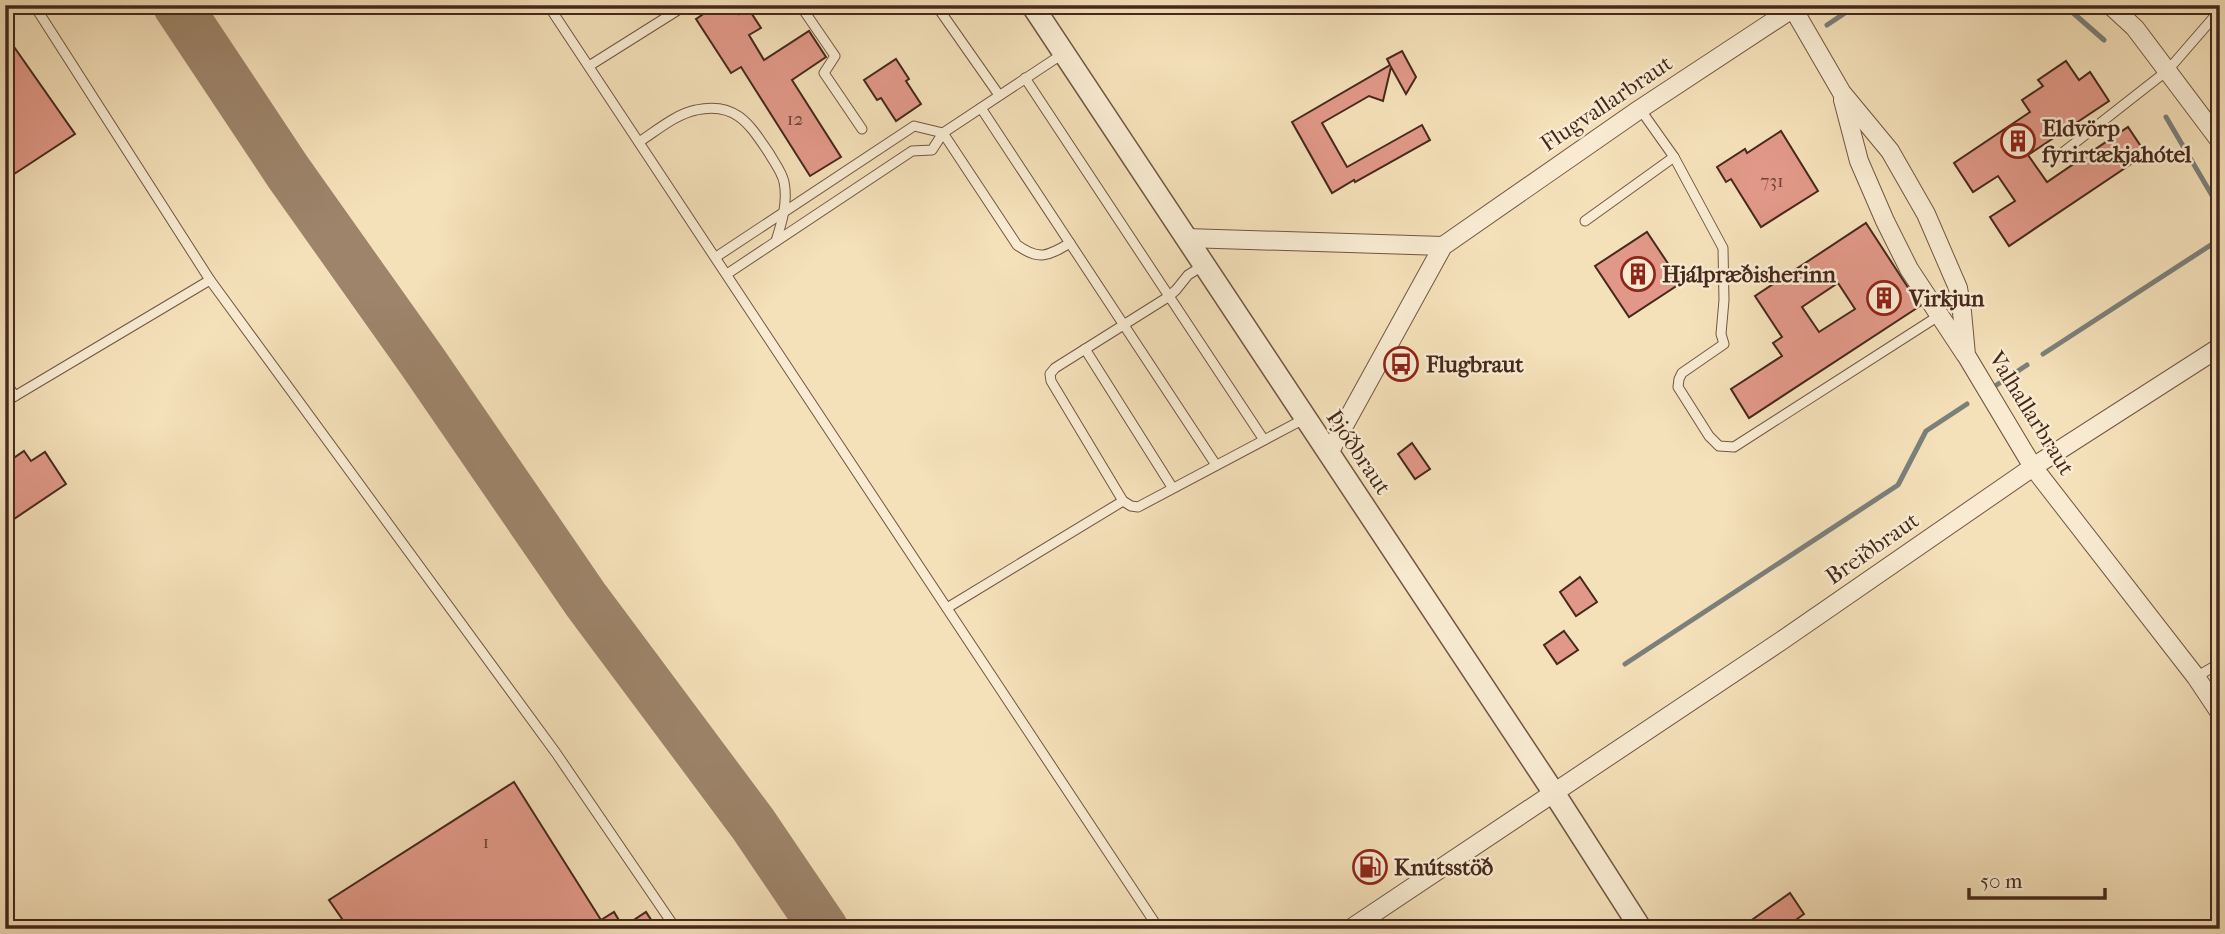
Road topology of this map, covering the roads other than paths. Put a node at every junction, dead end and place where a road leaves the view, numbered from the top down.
1 (34, 5) edge
2 (548, 5) edge
3 (686, 5) edge
4 (800, 5) edge
5 (936, 5) edge
6 (1032, 5) edge
7 (2110, 5) edge
8 (1794, 6) edge
9 (2220, 10) edge
10 (1063, 53) junction
11 (589, 66) junction
12 (2168, 70) junction
13 (1026, 78) junction
14 (1842, 93) junction
15 (999, 95) junction
16 (981, 108) junction
17 (1640, 109) junction
18 (862, 129) dead end
19 (943, 133) junction
20 (2220, 141) edge
21 (639, 142) junction
22 (2057, 157) dead end
23 (1674, 158) junction
24 (785, 211) junction
25 (1585, 221) dead end
26 (1186, 237) junction
27 (776, 241) junction
28 (1070, 243) junction
29 (1443, 246) junction
30 (716, 257) junction
31 (1204, 265) junction
32 (727, 274) junction
33 (210, 281) junction
34 (1169, 296) junction
35 (1940, 315) junction
36 (1124, 325) junction
37 (2220, 347) edge
38 (1085, 349) junction
39 (1966, 355) junction
40 (5, 382) edge
41 (15, 396) junction
42 (5, 402) edge
43 (1306, 418) junction
44 (1264, 440) junction
45 (1329, 453) junction
46 (1216, 465) junction
47 (2033, 467) junction
48 (1172, 488) junction
49 (1123, 501) junction
50 (947, 608) junction
51 (2220, 663) edge
52 (2196, 677) junction
53 (2220, 713) edge
54 (1554, 793) junction
55 (676, 929) edge
56 (1159, 929) edge
57 (1350, 929) edge
58 (1641, 929) edge

1 - 33 lane
2 - 11 lane
3 - 11 lane
4 - 18 lane
5 - 15 lane
6 - 10 street, Þjóðbraut
7 - 12 street
8 - 14 street, Valhallarbraut
8 - 17 street, Flugvallarbraut
9 - 12 lane
10 - 13 lane
10 - 26 street, Þjóðbraut
11 - 21 lane
12 - 20 street
12 - 22 lane
13 - 15 lane
13 - 34 lane
14 - 35 street
14 - 39 street, Valhallarbraut
15 - 16 lane
16 - 19 lane
16 - 28 lane
17 - 23 lane
17 - 29 street, Flugvallarbraut
19 - 24 lane
19 - 27 lane
19 - 28 lane
21 - 24 lane
21 - 30 lane
23 - 25 lane
23 - 35 lane
24 - 27 lane
24 - 30 lane
26 - 29 street
26 - 31 street, Þjóðbraut
27 - 32 lane
28 - 36 lane
29 - 45 street, Flugvallarbraut
30 - 32 lane
31 - 34 lane
31 - 43 street, Þjóðbraut
32 - 50 lane
33 - 41 lane
33 - 55 lane
34 - 36 lane
34 - 44 lane
35 - 39 street
36 - 38 lane
36 - 46 lane
37 - 47 street, Breiðbraut
38 - 48 lane
38 - 49 lane
39 - 47 street, Valhallarbraut
40 - 41 lane
41 - 42 lane
43 - 44 lane
43 - 45 street, Þjóðbraut
44 - 46 lane
45 - 54 street, Þjóðbraut
46 - 48 lane
47 - 52 street, Valhallarbraut
47 - 54 street, Breiðbraut
48 - 49 lane
49 - 50 lane
50 - 56 lane
51 - 52 lane
52 - 53 street, Valhallarbraut
54 - 57 street, Breiðbraut
54 - 58 street, Þjóðbraut

